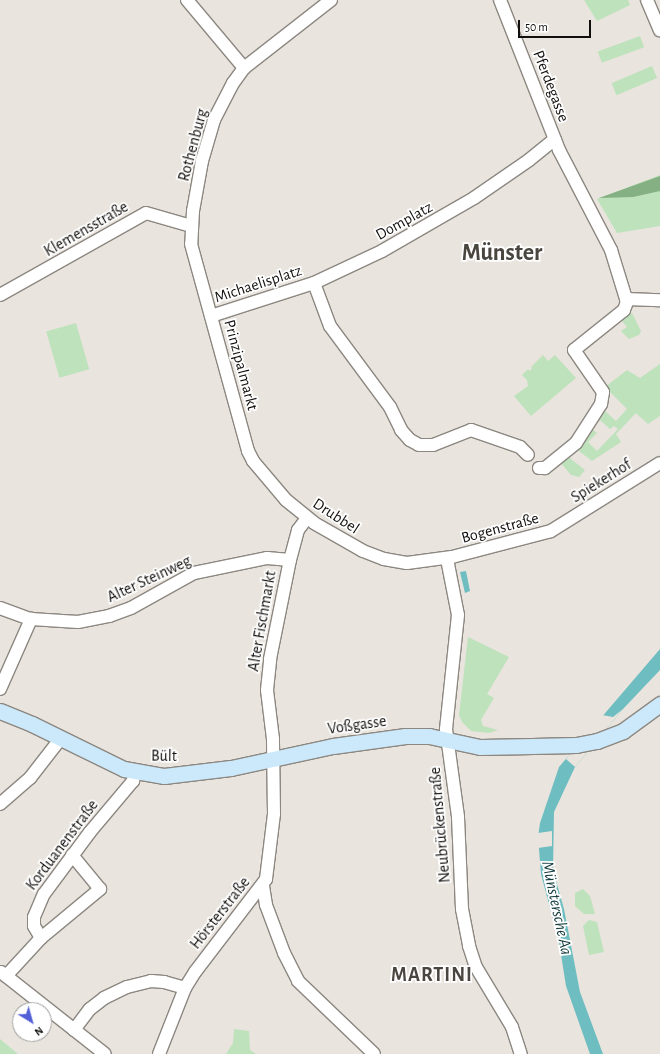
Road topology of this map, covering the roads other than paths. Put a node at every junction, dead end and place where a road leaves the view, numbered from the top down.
1 (187, 0) edge
2 (330, 0) edge
3 (500, 0) edge
4 (647, 0) edge
5 (660, 30) edge
6 (244, 68) junction
7 (555, 139) junction
8 (191, 226) junction
9 (314, 283) junction
10 (0, 295) edge
11 (626, 299) junction
12 (660, 300) edge
13 (211, 316) junction
14 (528, 455) dead end
15 (660, 463) edge
16 (539, 468) dead end
17 (286, 500) joint
18 (307, 518) junction
19 (560, 526) joint
20 (447, 558) junction
21 (290, 560) junction
22 (0, 608) edge
23 (30, 619) junction
24 (0, 689) edge
25 (660, 704) edge
26 (0, 711) edge
27 (447, 735) junction
28 (61, 738) junction
29 (273, 759) junction
30 (135, 773) junction
31 (0, 804) edge
32 (72, 855) junction
33 (262, 886) junction
34 (41, 938) junction
35 (3, 974) edge
36 (185, 988) junction
37 (74, 1030) junction
38 (105, 1054) edge
39 (159, 1054) edge
40 (374, 1054) edge
41 (521, 1054) edge

1 - 6 street
2 - 6 street, Rothenburg
3 - 7 street, Pferdegasse
4 - 5 street
6 - 8 street, Rothenburg
7 - 9 street, Domplatz
7 - 11 street
8 - 10 street, Klemensstraße
8 - 13 street, Prinzipalmarkt
9 - 13 street, Michaelisplatz
9 - 14 street
11 - 12 street
11 - 16 street
13 - 17 street, Prinzipalmarkt
15 - 19 street, Spiekerhof
17 - 18 street, Drubbel
18 - 20 street, Drubbel
18 - 21 street, Alter Fischmarkt
19 - 20 street, Bogenstraße
20 - 27 street, Neubrückenstraße
21 - 23 street, Alter Steinweg
21 - 29 street, Alter Fischmarkt
22 - 23 street, Alter Steinweg
23 - 24 street
25 - 27 main road, Voßgasse
26 - 28 main road, Bült
27 - 29 main road, Voßgasse
27 - 41 street, Neubrückenstraße
28 - 30 main road, Bült
28 - 31 street
29 - 30 main road, Bült
29 - 33 street, Hörsterstraße
30 - 32 street, Korduanenstraße
32 - 34 street, Korduanenstraße
32 - 34 street
33 - 36 street, Hörsterstraße
33 - 40 street
34 - 35 street
35 - 37 street
36 - 37 street
36 - 39 street, Hörsterstraße
37 - 38 street

